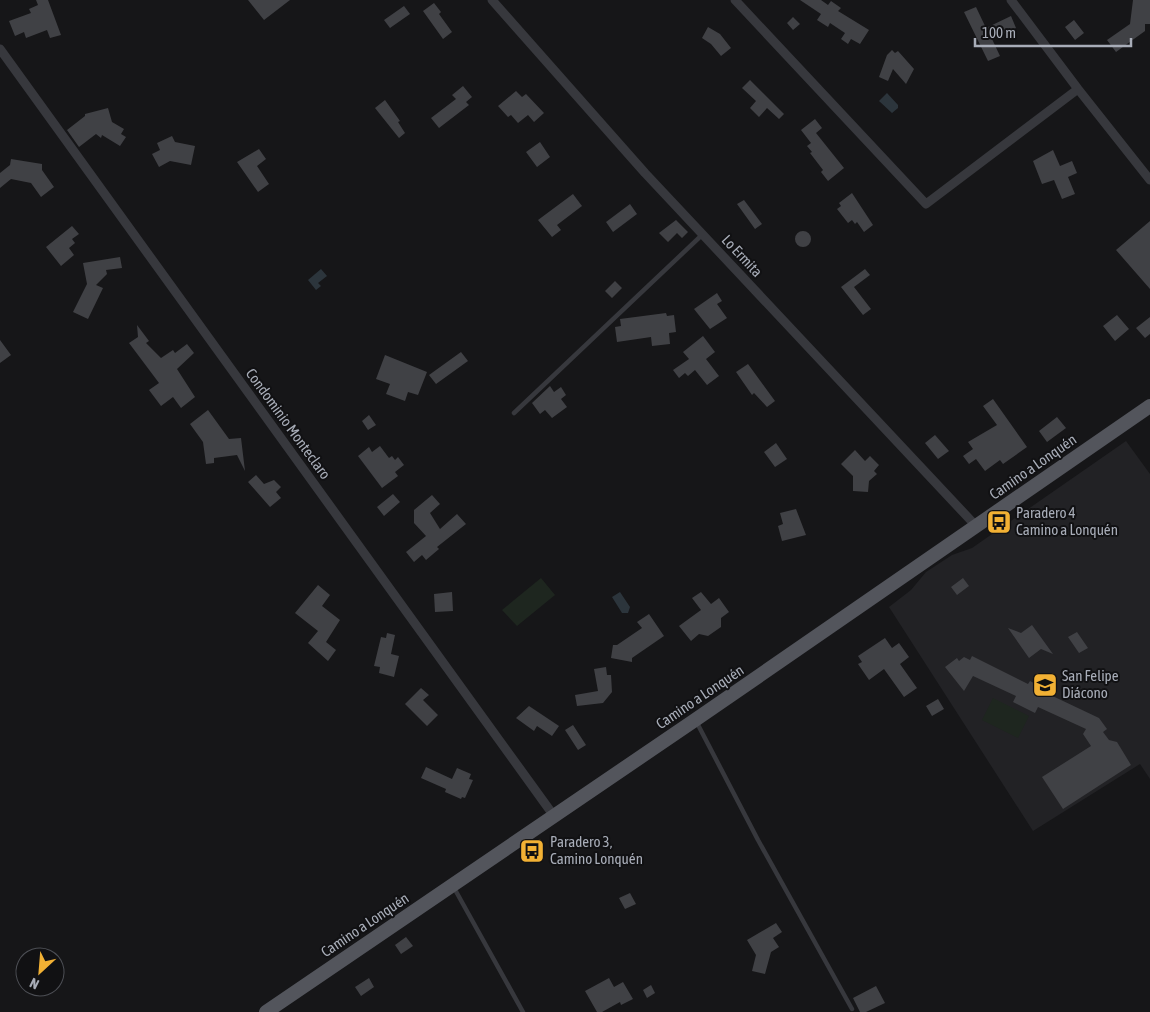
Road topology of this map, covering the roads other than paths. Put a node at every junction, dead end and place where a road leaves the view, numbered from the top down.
1 (492, 0) edge
2 (736, 0) edge
3 (1011, 0) edge
4 (0, 49) edge
5 (1078, 89) junction
6 (1150, 180) edge
7 (703, 234) junction
8 (1150, 406) edge
9 (514, 413) dead end
10 (977, 526) junction
11 (695, 720) junction
12 (554, 816) junction
13 (452, 885) junction
14 (852, 1009) dead end
15 (266, 1012) edge
16 (523, 1012) edge

1 - 7 street, Lo Ermita
2 - 5 street
3 - 5 street
4 - 12 street, Condominio Monteclaro
5 - 6 street
7 - 9 lane
7 - 10 street, Lo Ermita
8 - 10 main road, Camino a Lonquén
10 - 11 main road, Camino a Lonquén
11 - 12 main road, Camino a Lonquén
11 - 14 lane
12 - 13 main road, Camino a Lonquén
13 - 15 main road, Camino a Lonquén
13 - 16 lane

